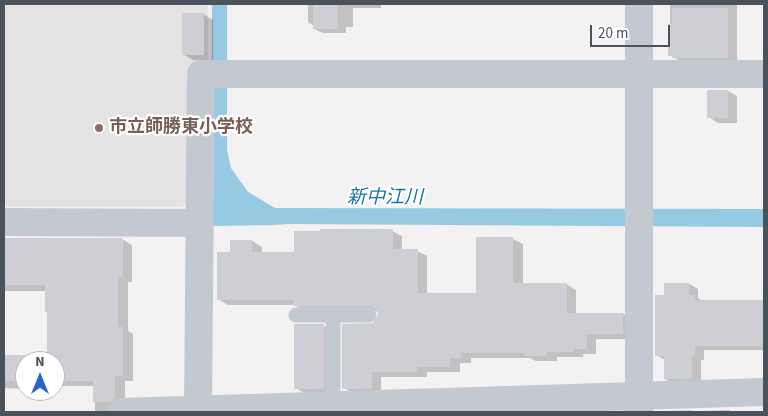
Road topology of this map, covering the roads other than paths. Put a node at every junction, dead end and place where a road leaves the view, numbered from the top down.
1 (639, 4) edge
2 (639, 73) junction
3 (764, 74) edge
4 (4, 222) edge
5 (199, 223) junction
6 (296, 315) dead end
7 (333, 315) junction
8 (369, 315) dead end
9 (764, 392) edge
10 (639, 404) edge
11 (333, 406) junction
12 (188, 411) edge
13 (121, 412) edge

1 - 2 street
2 - 3 street
2 - 5 street
2 - 10 street
4 - 5 street
5 - 12 street
6 - 7 lane
7 - 8 lane
7 - 11 lane
9 - 10 street
10 - 11 street
11 - 12 street
12 - 13 street

